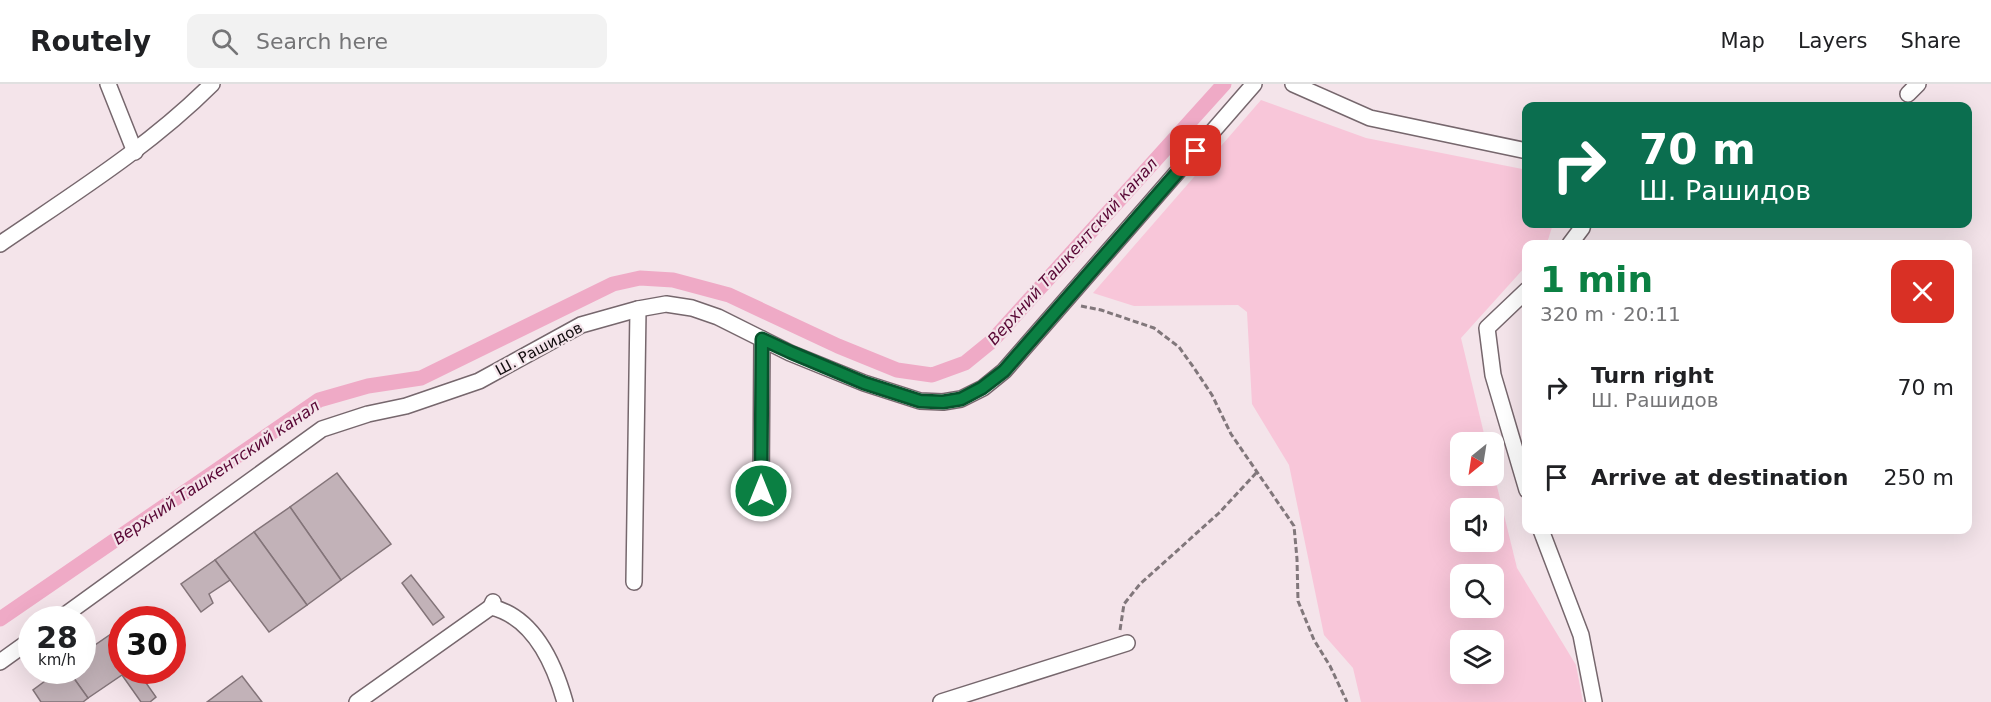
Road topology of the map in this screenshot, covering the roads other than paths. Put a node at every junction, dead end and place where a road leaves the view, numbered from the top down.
1 (108, 84) edge
2 (212, 84) edge
3 (1254, 84) edge
4 (1293, 84) edge
5 (1522, 150) edge
6 (135, 152) junction
7 (0, 244) edge
8 (1522, 295) edge
9 (638, 309) junction
10 (762, 339) junction
11 (1522, 473) edge
12 (761, 491) dead end
13 (1542, 534) edge
14 (634, 582) dead end
15 (77, 606) edge
16 (1127, 643) road end
17 (18, 649) edge
18 (0, 662) edge
19 (357, 702) edge
20 (565, 702) edge
21 (941, 702) edge
22 (1594, 702) edge

1 - 6 street
2 - 6 street
3 - 10 street, Ш. Рашидов
4 - 5 street
6 - 7 street
8 - 11 street
9 - 10 street, Ш. Рашидов
9 - 14 street
9 - 15 street, Ш. Рашидов
10 - 12 street
13 - 22 street
16 - 21 street
17 - 18 street
19 - 20 street

